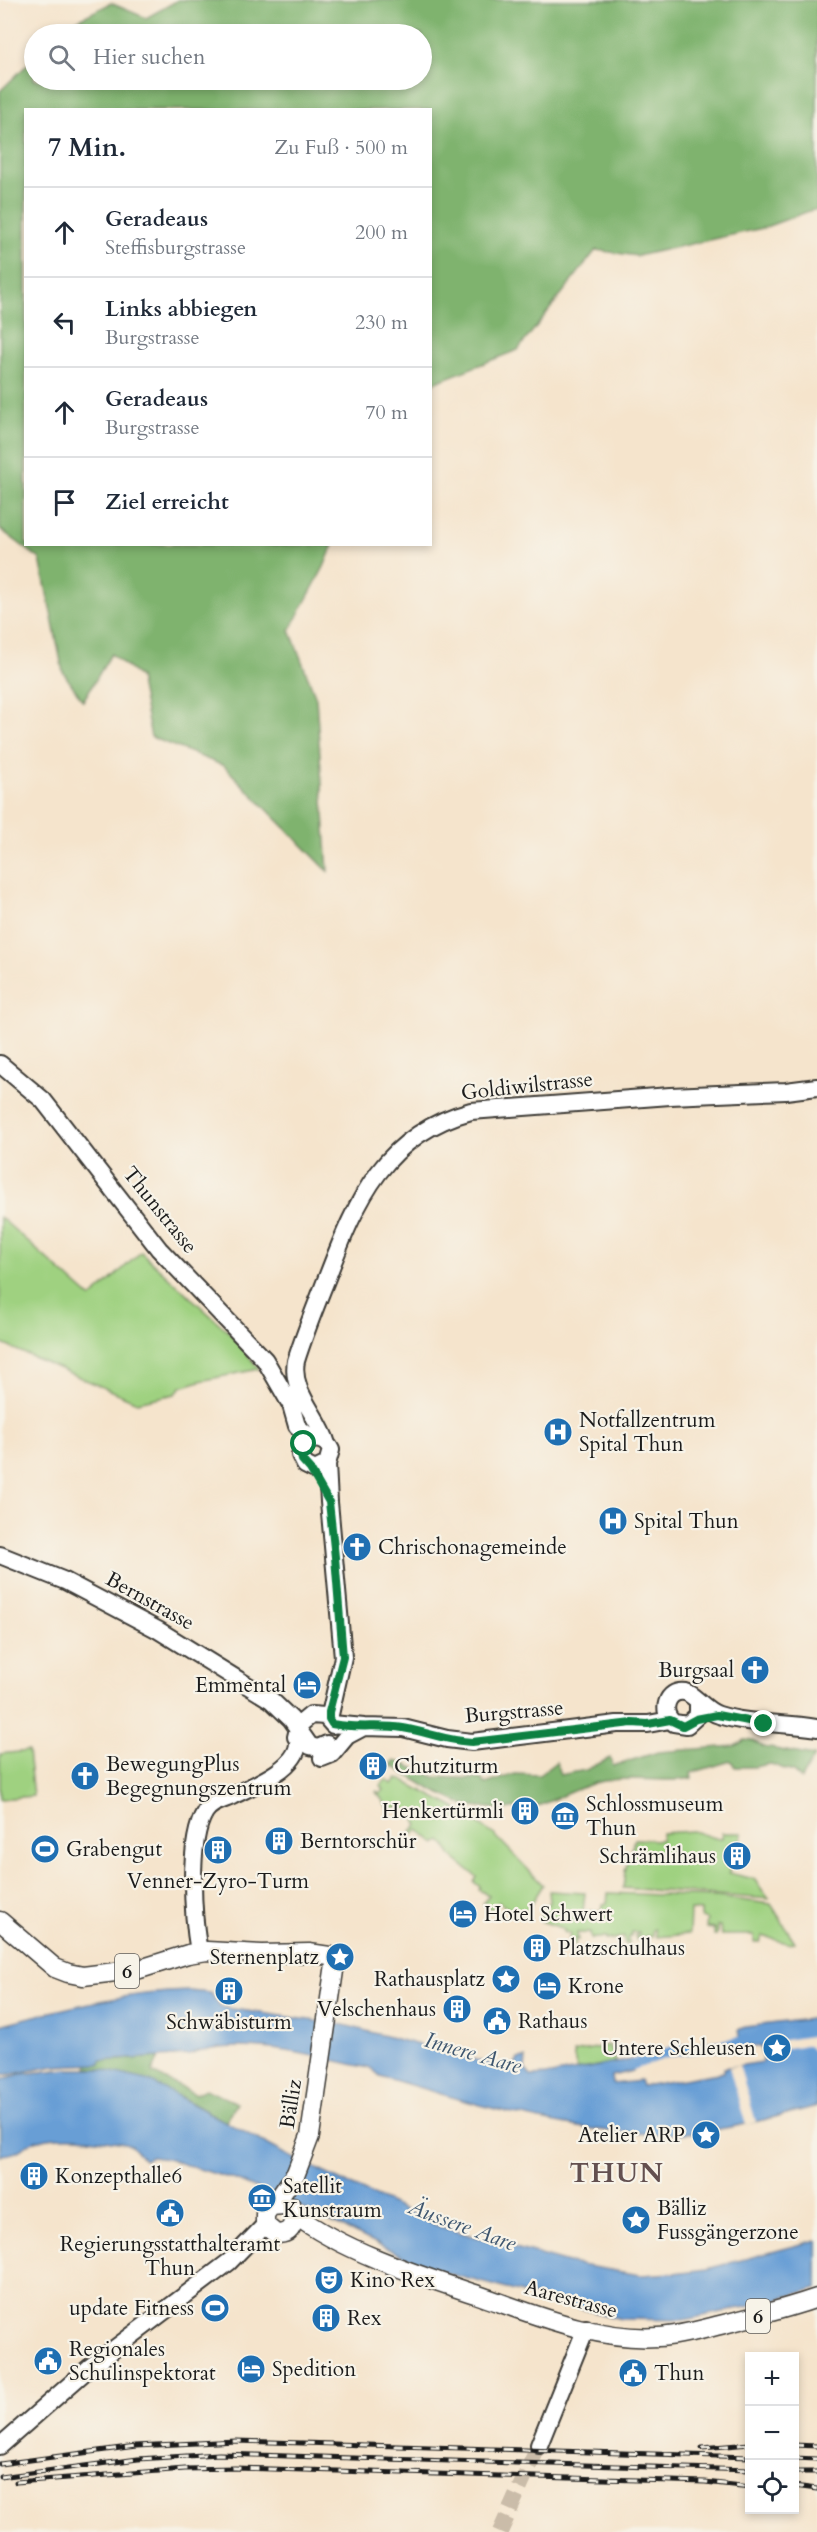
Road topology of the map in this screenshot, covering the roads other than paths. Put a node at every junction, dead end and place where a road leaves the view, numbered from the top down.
1 (0, 1064) edge
2 (817, 1087) edge
3 (311, 1443) junction
4 (327, 1464) junction
5 (310, 1469) junction
6 (329, 1502) junction
7 (0, 1555) edge
8 (271, 1700) junction
9 (666, 1703) junction
10 (697, 1711) junction
11 (670, 1720) junction
12 (632, 1723) junction
13 (310, 1726) junction
14 (364, 1728) junction
15 (817, 1728) edge
16 (326, 1750) junction
17 (0, 1921) edge
18 (203, 1951) junction
19 (283, 2216) junction
20 (817, 2298) edge
21 (586, 2328) junction
22 (539, 2445) tunnel mouth
23 (0, 2446) edge

1 - 3 main road, Thunstrasse
2 - 3 main road, Goldiwilstrasse
3 - 4 main road
3 - 5 main road
4 - 5 main road
4 - 6 main road
5 - 6 main road
6 - 13 main road
7 - 8 main road, Bernstrasse
8 - 13 main road, Bernstrasse
8 - 13 main road, Bernstrasse
9 - 10 main road
9 - 11 main road
9 - 12 main road, Burgstrasse
10 - 11 main road
10 - 15 main road
11 - 12 main road, Burgstrasse
12 - 14 main road, Burgstrasse
13 - 14 main road, Burgstrasse
13 - 16 main road
13 - 16 main road
13 - 18 main road
14 - 16 main road
17 - 18 main road, 6
18 - 19 main road, Bälliz / 6
19 - 21 main road, Aarestrasse / 6
19 - 23 main road
20 - 21 main road, Aarestrasse / 6
21 - 22 main road

